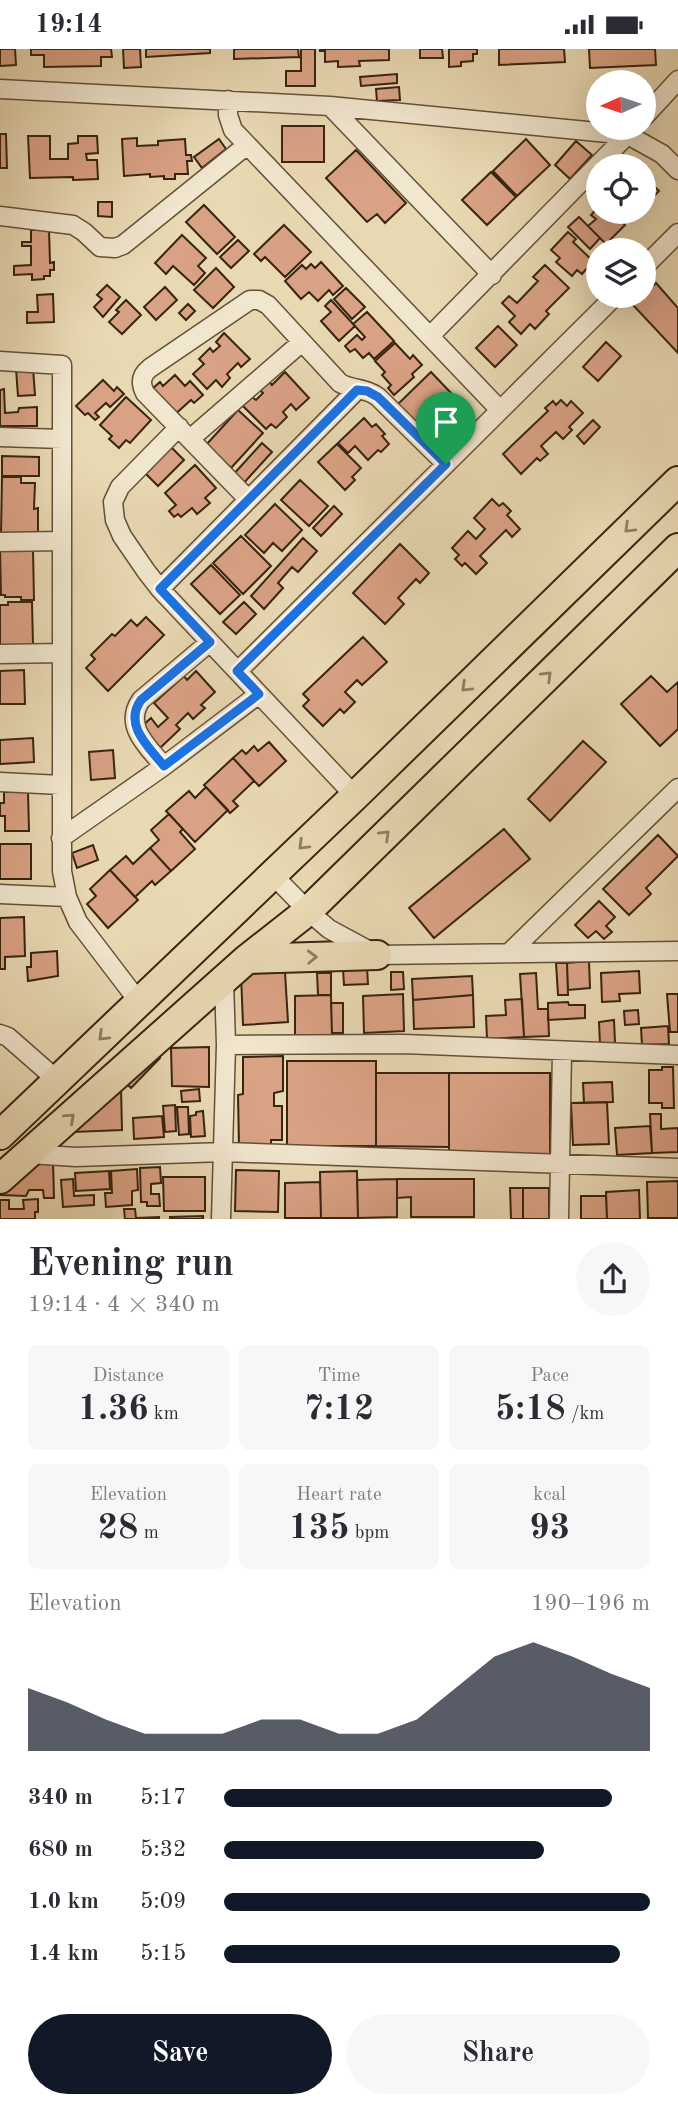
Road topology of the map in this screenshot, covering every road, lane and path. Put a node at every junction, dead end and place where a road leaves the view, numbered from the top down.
1 (678, 80) edge
2 (0, 89) edge
3 (228, 100) junction
4 (656, 104) edge
5 (330, 106) junction
6 (586, 128) edge
7 (623, 140) edge
8 (642, 140) edge
9 (247, 145) junction
10 (678, 170) edge
11 (0, 216) edge
12 (678, 233) edge
13 (656, 255) edge
14 (492, 275) junction
15 (603, 308) edge
16 (430, 336) junction
17 (302, 342) junction
18 (0, 361) edge
19 (357, 390) junction
20 (500, 410) junction
21 (184, 433) junction
22 (0, 437) edge
23 (62, 439) junction
24 (446, 464) junction
25 (678, 481) edge
26 (248, 499) junction
27 (62, 541) junction
28 (0, 542) edge
29 (678, 548) edge
30 (160, 589) junction
31 (210, 642) junction
32 (62, 653) junction
33 (0, 654) edge
34 (237, 671) junction
35 (259, 694) junction
36 (164, 766) junction
37 (0, 782) edge
38 (61, 785) junction
39 (678, 788) edge
40 (355, 796) junction
41 (61, 838) junction
42 (272, 874) junction
43 (0, 894) edge
44 (66, 897) junction
45 (308, 911) junction
46 (678, 951) edge
47 (509, 953) junction
48 (377, 955) junction
49 (247, 959) junction
50 (224, 980) junction
51 (139, 1002) junction
52 (0, 1034) edge
53 (226, 1045) junction
54 (562, 1051) junction
55 (678, 1055) edge
56 (57, 1080) junction
57 (0, 1135) edge
58 (224, 1152) junction
59 (29, 1154) junction
60 (561, 1164) junction
61 (678, 1168) edge
62 (0, 1179) edge
63 (221, 1219) edge
64 (559, 1219) edge

1 - 4 street
2 - 3 street
3 - 5 street
3 - 9 street
5 - 6 street
5 - 14 street
7 - 14 street
8 - 10 street
9 - 11 street
9 - 16 street
12 - 13 street
14 - 16 street
15 - 20 street
16 - 20 street
17 - 19 street
17 - 21 street
17 - 21 street
18 - 23 street
19 - 24 street
19 - 26 street
20 - 24 street
21 - 26 street
21 - 30 street
22 - 23 street
23 - 27 street
24 - 34 street
25 -> 40 main road
26 - 30 street
27 - 28 street
27 - 32 street
45 -> 29 main road
30 - 31 street
31 - 34 street
31 - 36 street
32 - 33 street
32 - 38 street
34 - 35 street
35 - 36 street
35 - 40 street
36 - 41 street
37 - 38 street
38 - 41 street
39 - 47 street
40 -> 42 main road
41 - 44 street
42 - 45 street
42 - 51 main road
43 - 44 street
44 - 51 street
45 - 48 street
45 - 49 main road
46 - 47 street
47 - 48 street
49 -> 48 main road
49 - 50 main road
50 - 53 street
59 -> 50 main road
51 -> 56 main road
52 - 56 street
53 - 54 street
53 - 58 street
54 - 55 street
54 - 60 street
56 - 57 main road
58 - 59 street
58 - 60 street
58 - 63 street
59 - 62 main road
60 - 61 street
60 - 64 street

